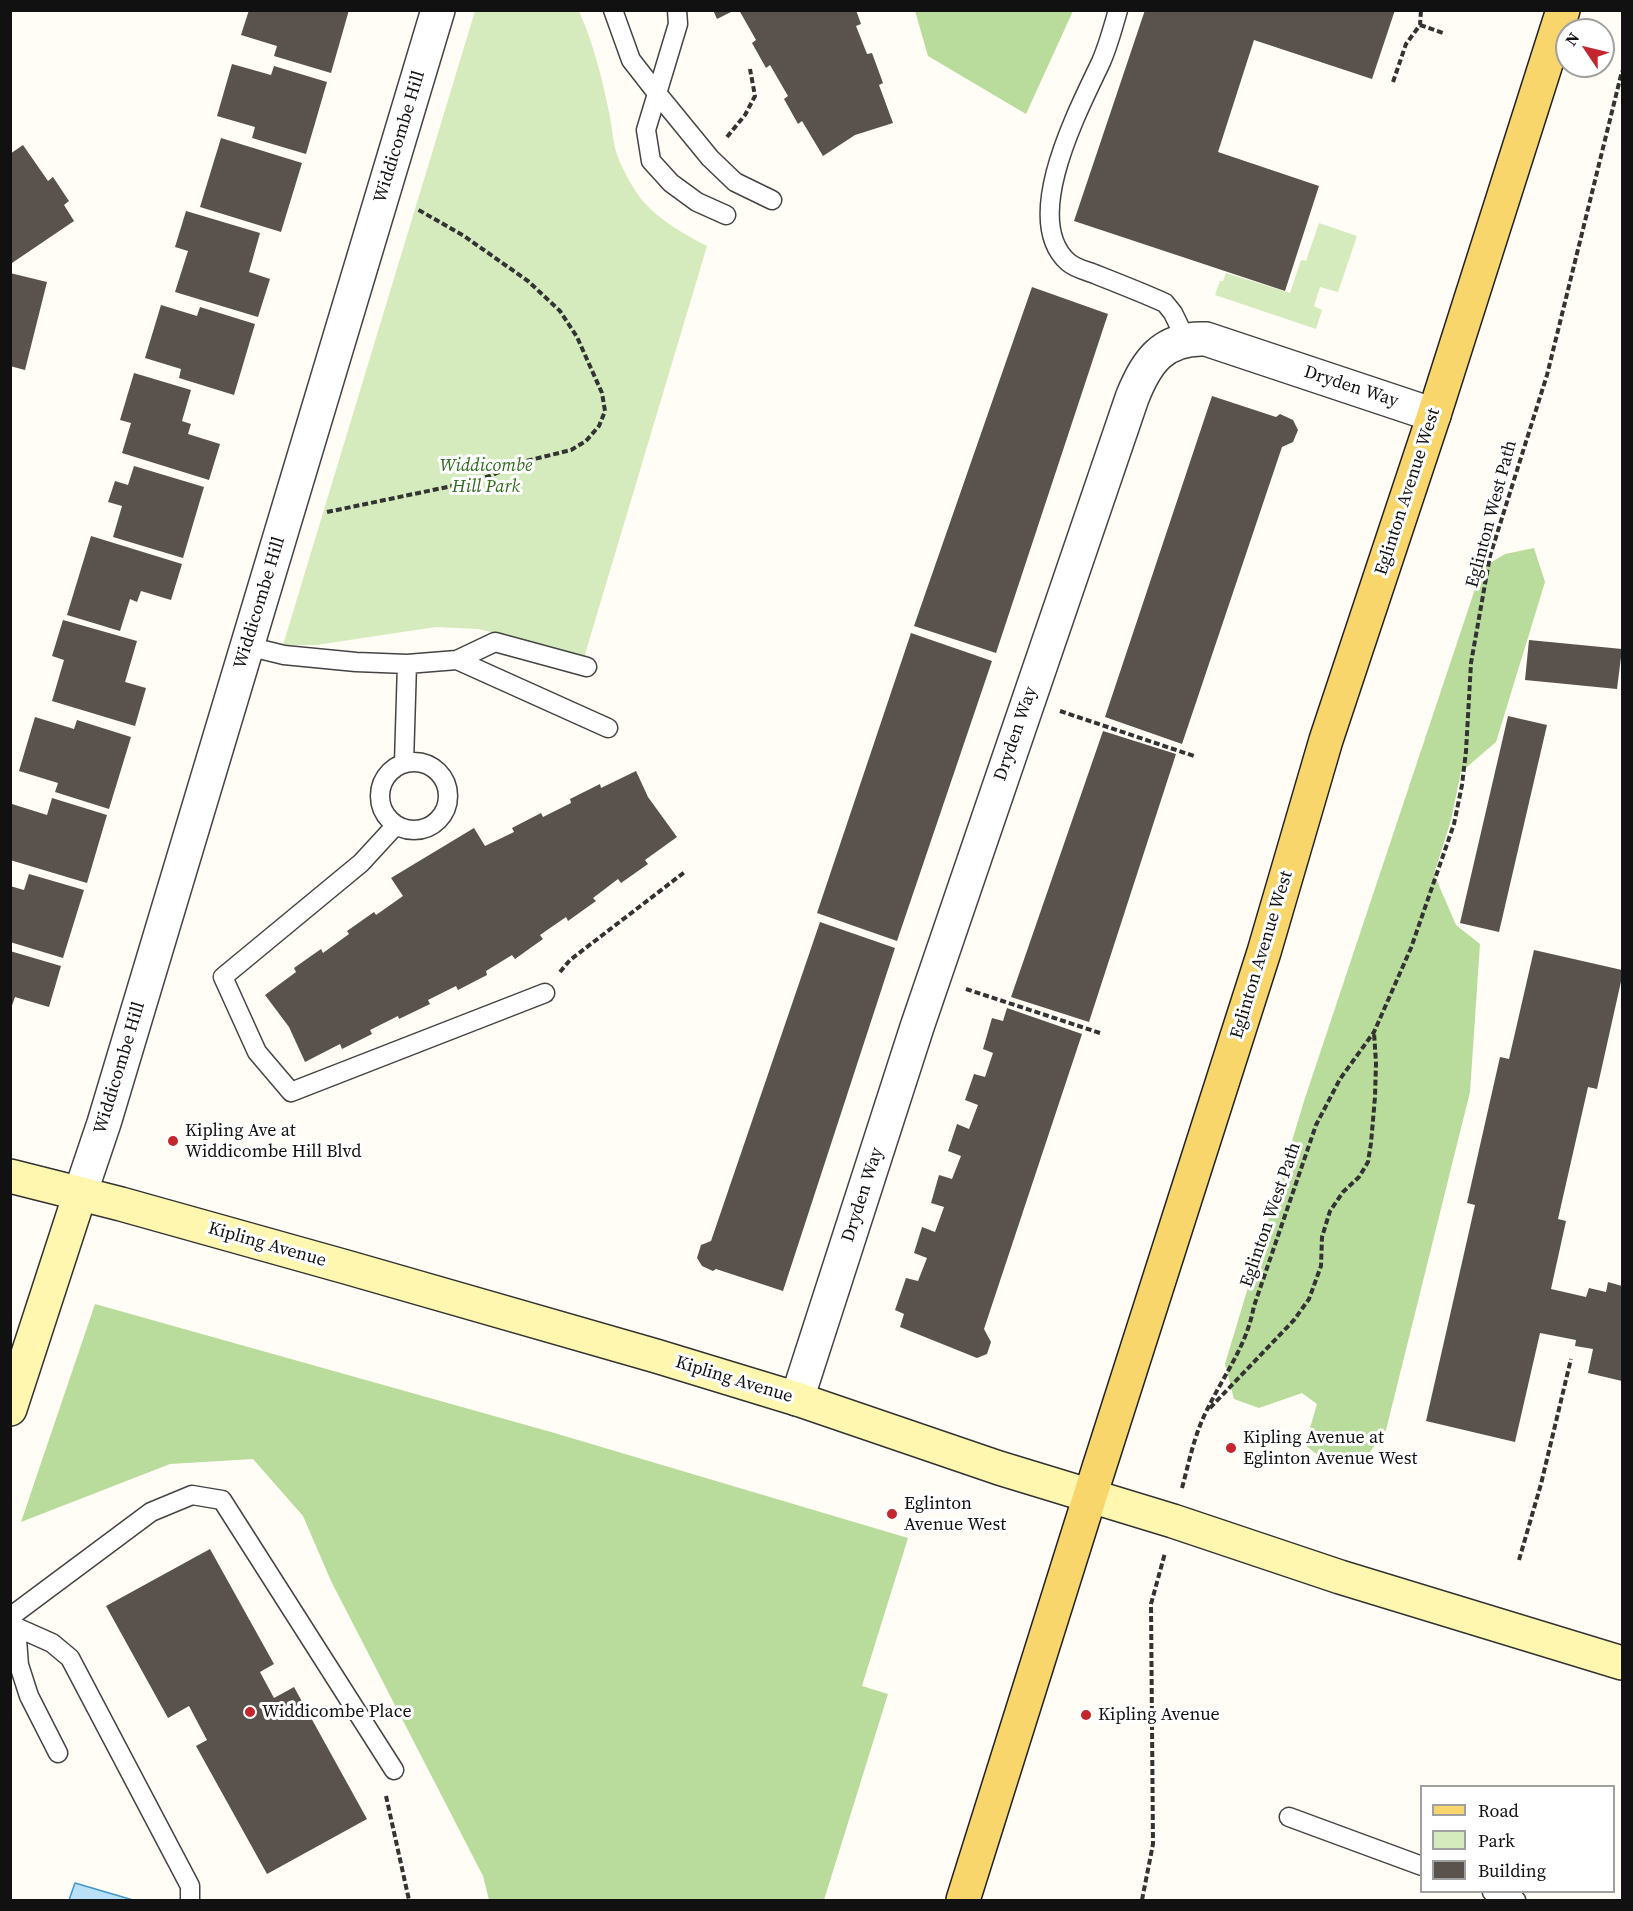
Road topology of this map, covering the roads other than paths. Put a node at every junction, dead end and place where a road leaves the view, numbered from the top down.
1 (438, 10) edge
2 (613, 10) edge
3 (677, 10) edge
4 (1118, 10) edge
5 (1563, 10) edge
6 (656, 93) junction
7 (772, 200) dead end
8 (726, 215) dead end
9 (1186, 340) junction
10 (1434, 415) junction
11 (247, 646) junction
12 (457, 660) junction
13 (407, 664) junction
14 (587, 667) dead end
15 (608, 728) dead end
16 (404, 763) junction
17 (396, 825) junction
18 (545, 993) road end
19 (10, 1176) edge
20 (80, 1194) junction
21 (797, 1399) junction
22 (10, 1409) edge
23 (1090, 1496) junction
24 (12, 1621) edge
25 (1623, 1663) edge
26 (58, 1753) dead end
27 (394, 1770) road end
28 (1289, 1816) dead end
29 (1420, 1865) edge
30 (190, 1900) edge
31 (963, 1900) edge

1 - 11 street, Widdicombe Hill
2 - 6 lane
3 - 6 lane
4 - 9 lane
5 - 10 main road, Eglinton Avenue West
6 - 7 lane
6 - 8 lane
9 - 10 street, Dryden Way
9 - 21 street, Dryden Way
10 - 23 main road, Eglinton Avenue West
11 - 13 lane
11 - 20 street, Widdicombe Hill
12 - 13 lane
12 - 14 lane
12 - 15 lane
13 - 16 lane
16 - 17 lane
16 - 17 lane
17 - 18 lane
19 - 20 main road, Kipling Avenue
20 - 21 main road, Kipling Avenue
20 - 22 main road
21 - 23 main road, Kipling Avenue
23 - 25 main road, Kipling Avenue
23 - 31 main road, Eglinton Avenue West
24 - 26 lane
24 - 27 lane
24 - 30 lane
28 - 29 lane

